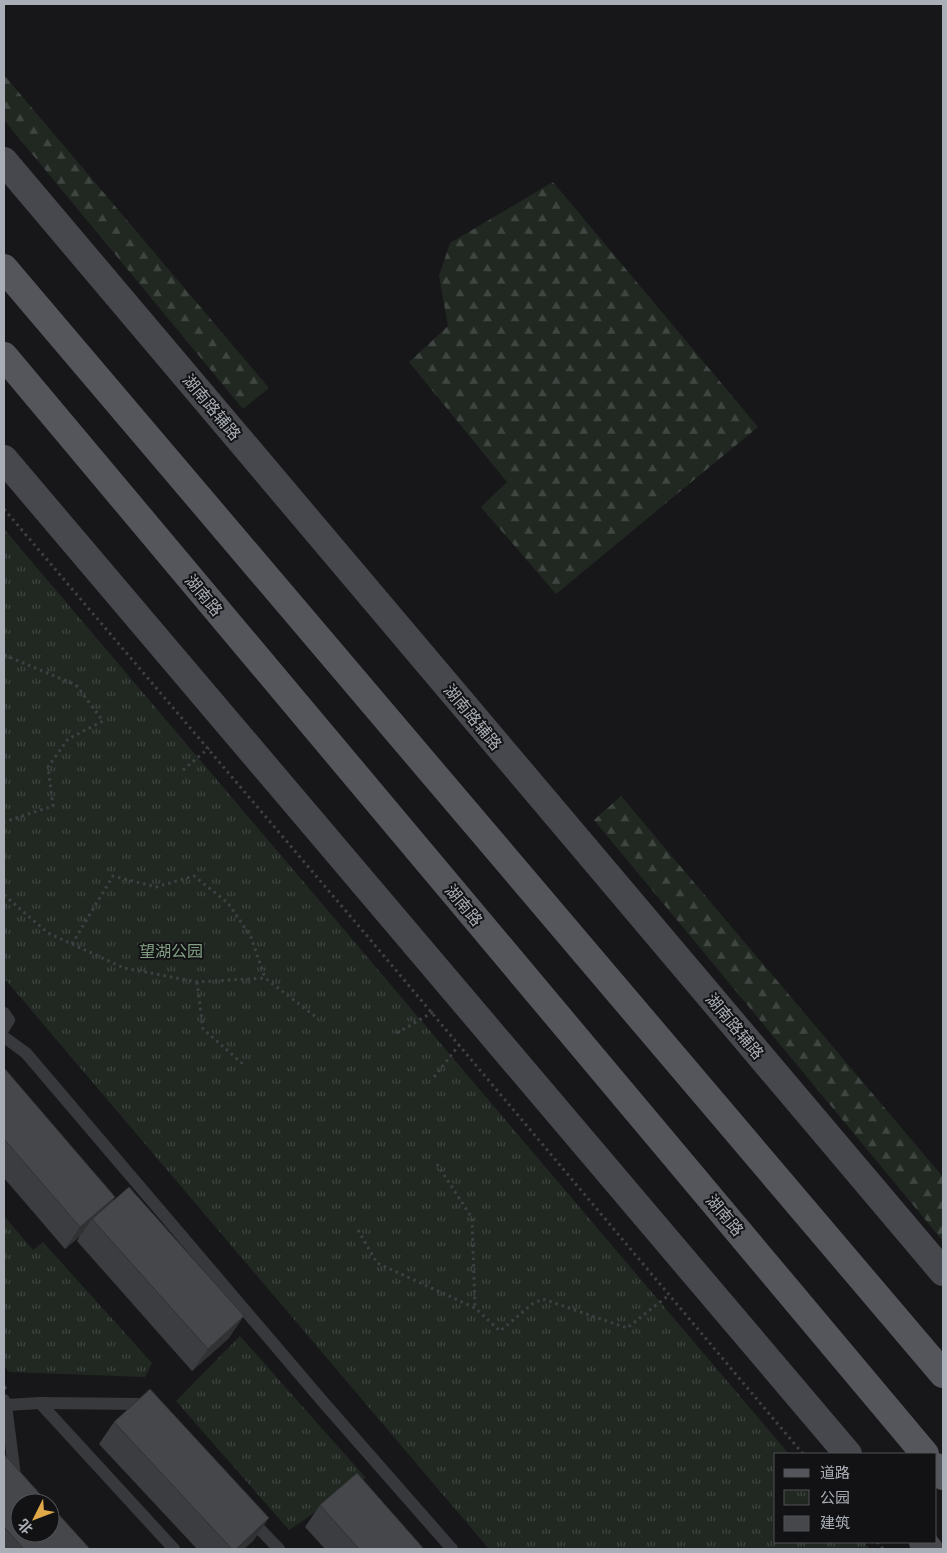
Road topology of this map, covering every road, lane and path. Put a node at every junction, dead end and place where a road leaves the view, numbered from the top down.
1 (4, 161) edge
2 (4, 268) edge
3 (4, 356) edge
4 (4, 459) edge
5 (4, 509) edge
6 (4, 655) edge
7 (232, 728) junction
8 (208, 749) junction
9 (182, 770) dead end
10 (4, 822) edge
11 (4, 896) edge
12 (72, 944) junction
13 (265, 978) junction
14 (197, 982) junction
15 (460, 997) junction
16 (4, 1013) edge
17 (432, 1013) junction
18 (316, 1017) dead end
19 (480, 1021) junction
20 (4, 1028) edge
21 (397, 1033) dead end
22 (4, 1038) edge
23 (459, 1046) junction
24 (244, 1065) dead end
25 (434, 1077) dead end
26 (437, 1164) dead end
27 (358, 1230) dead end
28 (943, 1272) edge
29 (669, 1296) junction
30 (475, 1308) junction
31 (943, 1374) edge
32 (5, 1402) edge
33 (40, 1404) junction
34 (159, 1419) edge
35 (802, 1453) edge
36 (847, 1453) edge
37 (924, 1453) edge
38 (30, 1493) edge
39 (239, 1508) edge
40 (174, 1549) edge
41 (279, 1549) edge
42 (452, 1549) edge

1 - 28 street, 湖南路辅路
2 - 31 main road
3 - 37 main road, 湖南路
4 - 7 street
5 - 8 path
6 - 10 path
7 - 8 path
7 - 15 street
8 - 9 path
8 - 17 path
11 - 12 path
12 - 13 path
12 - 14 path
13 - 14 path
13 - 18 path
14 - 24 path
15 - 17 path
15 - 19 street
16 - 20 lane
17 - 21 path
17 - 23 path
19 - 23 path
19 - 36 street
22 - 42 lane
23 - 25 path
23 - 29 path
26 - 30 path
27 - 30 path
29 - 30 path
29 - 35 path
32 - 33 lane
32 - 38 lane
33 - 34 lane
33 - 40 lane
39 - 41 lane

